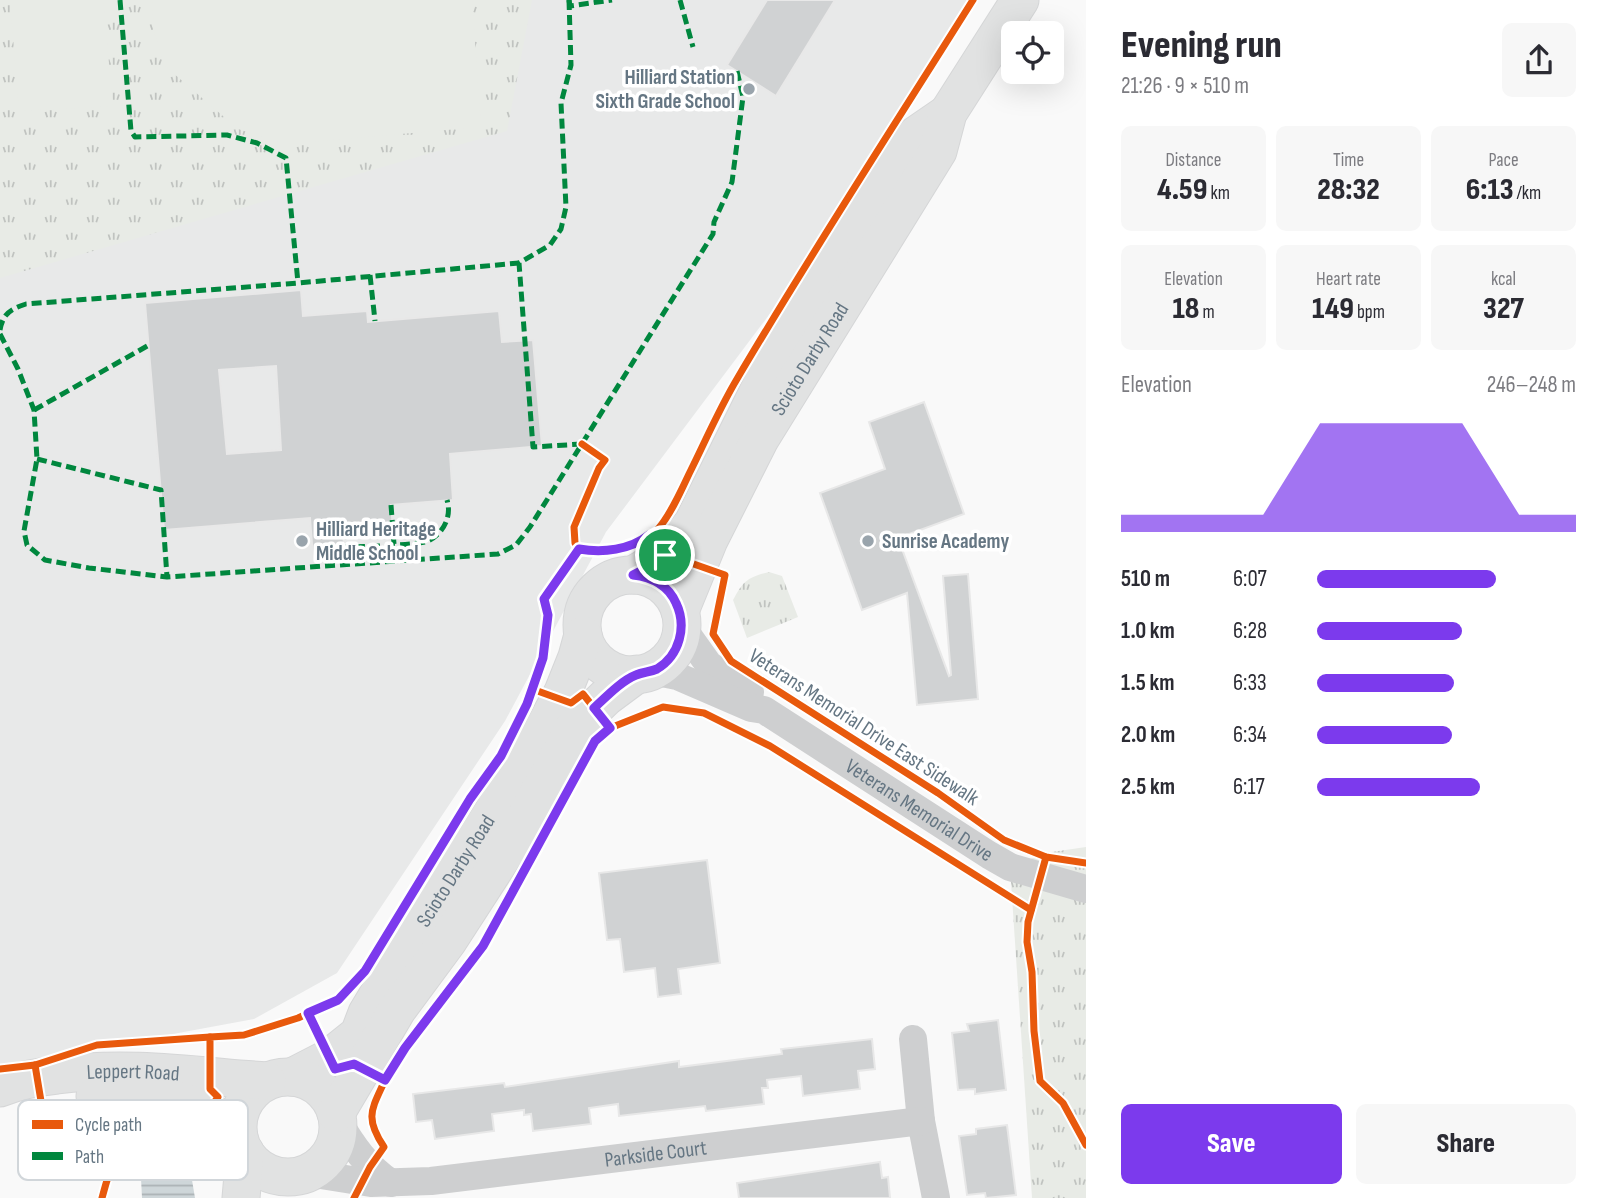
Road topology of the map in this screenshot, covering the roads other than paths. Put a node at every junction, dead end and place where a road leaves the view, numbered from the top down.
1 (1020, 0) edge
2 (948, 113) junction
3 (633, 575) junction
4 (681, 619) junction
5 (583, 635) junction
6 (645, 673) junction
7 (764, 710) junction
8 (1086, 889) edge
9 (913, 1039) dead end
10 (270, 1080) junction
11 (0, 1088) edge
12 (0, 1100) edge
13 (50, 1100) edge
14 (171, 1100) edge
15 (246, 1100) edge
16 (18, 1103) edge
17 (337, 1117) junction
18 (921, 1121) junction
19 (248, 1153) edge
20 (241, 1180) edge
21 (291, 1183) edge
22 (391, 1183) junction
23 (241, 1198) edge
24 (936, 1198) edge

1 - 2 main road, Scioto Darby Road
2 - 3 main road, Scioto Darby Road
2 - 4 main road, Scioto Darby Road
3 - 4 main road
3 - 5 main road
4 - 6 main road
4 - 7 street, Veterans Memorial Drive
5 - 6 main road
5 - 10 main road, Scioto Darby Road
6 - 7 street, Veterans Memorial Drive
6 - 17 main road, Scioto Darby Road
7 - 8 street, Veterans Memorial Drive
9 - 18 street
10 - 11 main road, Leppert Road
10 - 15 main road
10 - 17 main road
12 - 16 main road, Leppert Road
13 - 14 main road, Leppert Road
17 - 21 main road
17 - 22 street
18 - 22 street, Parkside Court
18 - 24 street
19 - 21 main road
20 - 23 main road
21 - 22 street, Parkside Court

